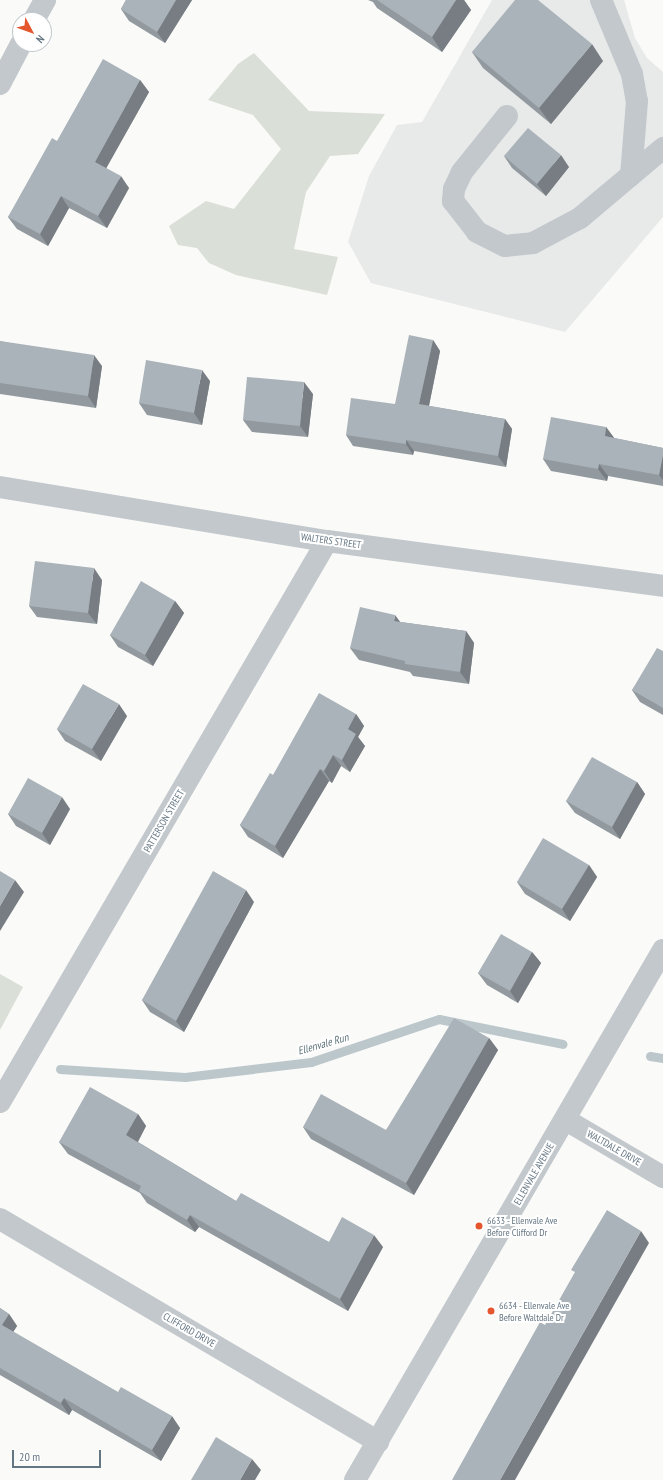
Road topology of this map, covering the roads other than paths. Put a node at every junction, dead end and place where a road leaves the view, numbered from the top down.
1 (45, 0) edge
2 (601, 0) edge
3 (38, 12) edge
4 (12, 52) edge
5 (0, 84) edge
6 (507, 116) dead end
7 (663, 148) edge
8 (631, 175) junction
9 (0, 487) edge
10 (327, 541) junction
11 (663, 586) edge
12 (663, 950) edge
13 (0, 1102) edge
14 (566, 1120) junction
15 (663, 1177) edge
16 (0, 1219) edge
17 (378, 1442) junction
18 (356, 1480) edge

1 - 3 street
2 - 8 street
4 - 5 street
6 - 8 street
7 - 8 street
9 - 10 street, WALTERS STREET
10 - 11 street, WALTERS STREET
10 - 13 street, PATTERSON STREET
12 - 14 street, ELLENVALE AVENUE
14 - 15 street, WALTDALE DRIVE
14 - 17 street, ELLENVALE AVENUE
16 - 17 street, CLIFFORD DRIVE
17 - 18 street, ELLENVALE AVENUE

